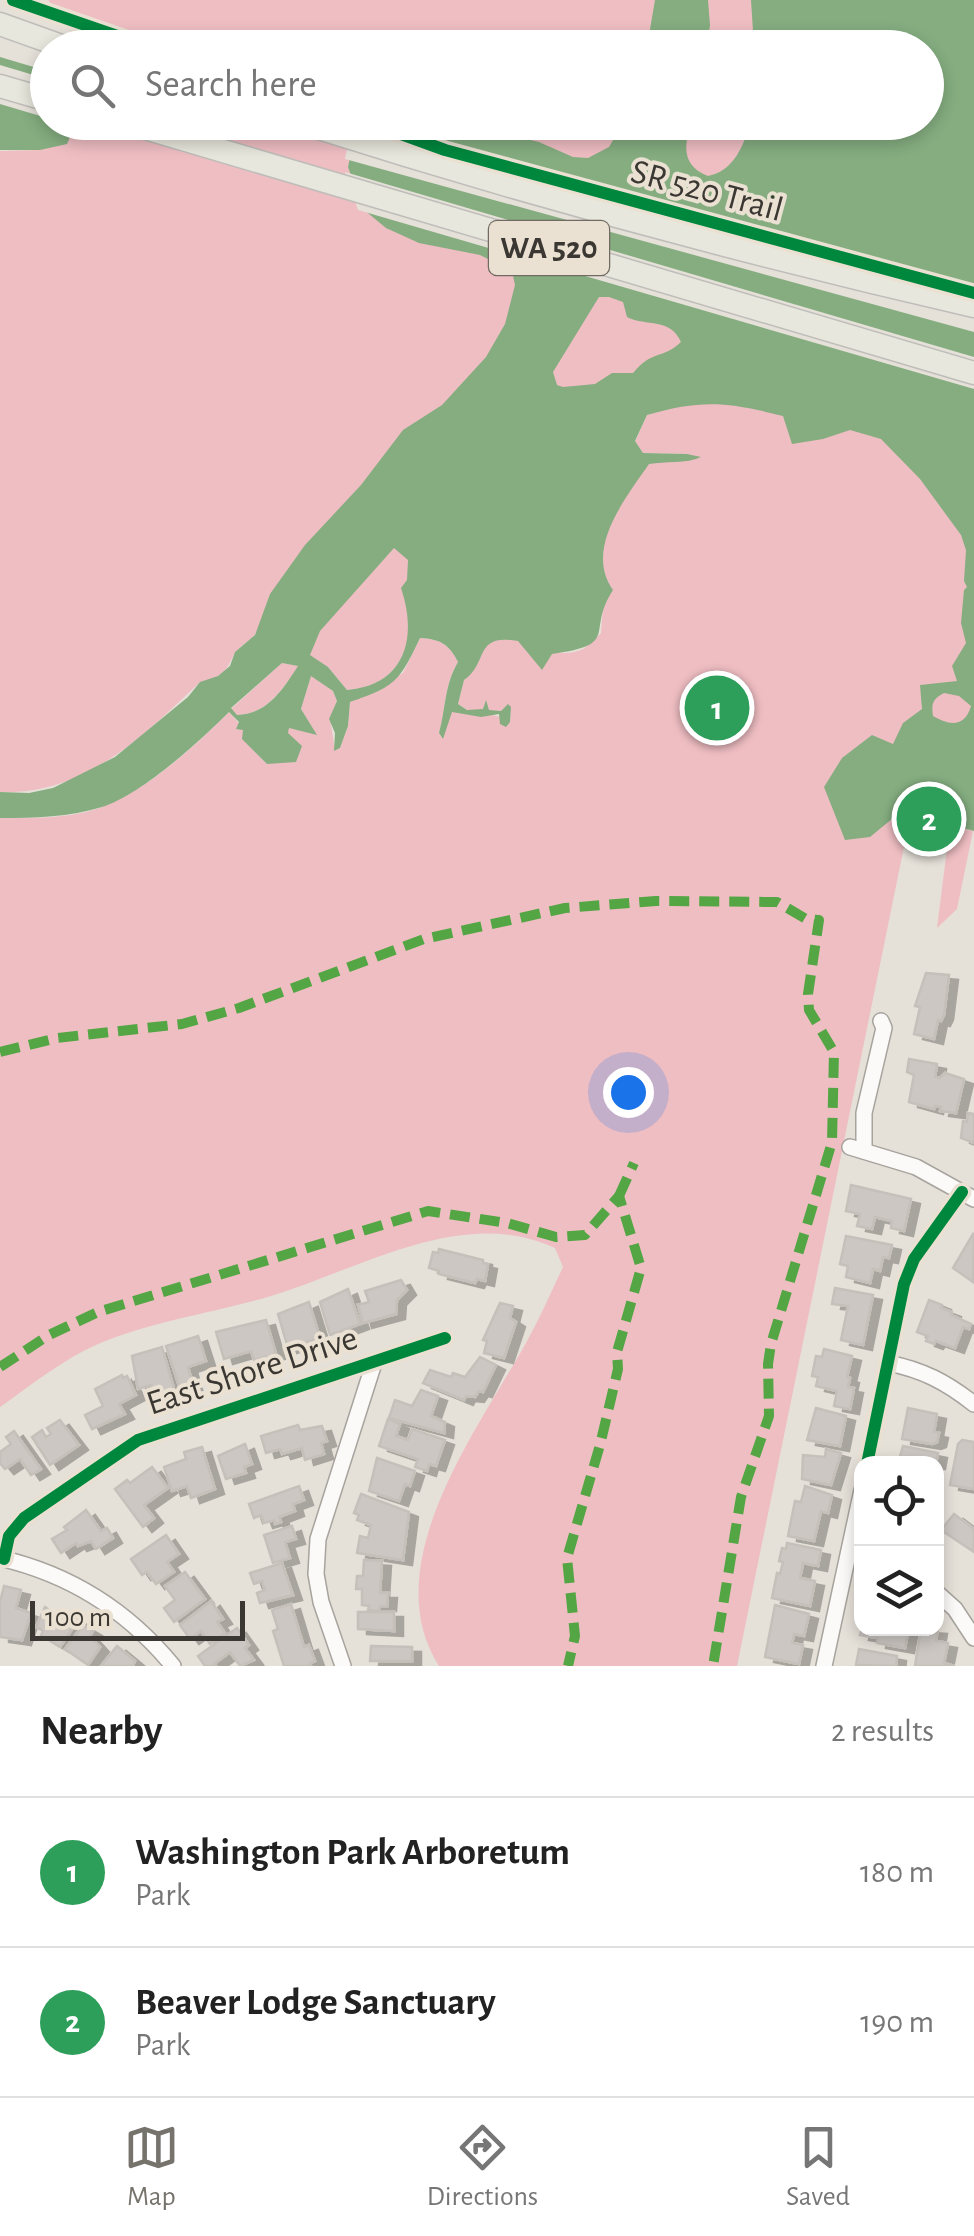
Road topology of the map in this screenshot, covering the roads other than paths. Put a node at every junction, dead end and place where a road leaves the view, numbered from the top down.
1 (0, 24) edge
2 (30, 35) edge
3 (0, 86) edge
4 (30, 95) edge
5 (186, 140) edge
6 (360, 140) edge
7 (974, 306) edge
8 (974, 373) edge
9 (881, 1022) dead end
10 (968, 1196) edge
11 (445, 1338) dead end
12 (888, 1362) junction
13 (374, 1363) junction
14 (974, 1404) edge
15 (869, 1456) edge
16 (2, 1558) edge
17 (854, 1570) edge
18 (944, 1599) edge
19 (974, 1638) edge
20 (174, 1666) edge
21 (343, 1666) edge
22 (824, 1666) edge

1 - 2 highway
3 - 4 highway
5 - 8 highway, WA 520
6 - 7 highway, WA 520
9 - 10 street
10 - 12 street
11 - 13 street, East Shore Drive
12 - 14 street
12 - 15 street
13 - 16 street, East Shore Drive
13 - 21 street
16 - 20 street
17 - 22 street
18 - 19 street

